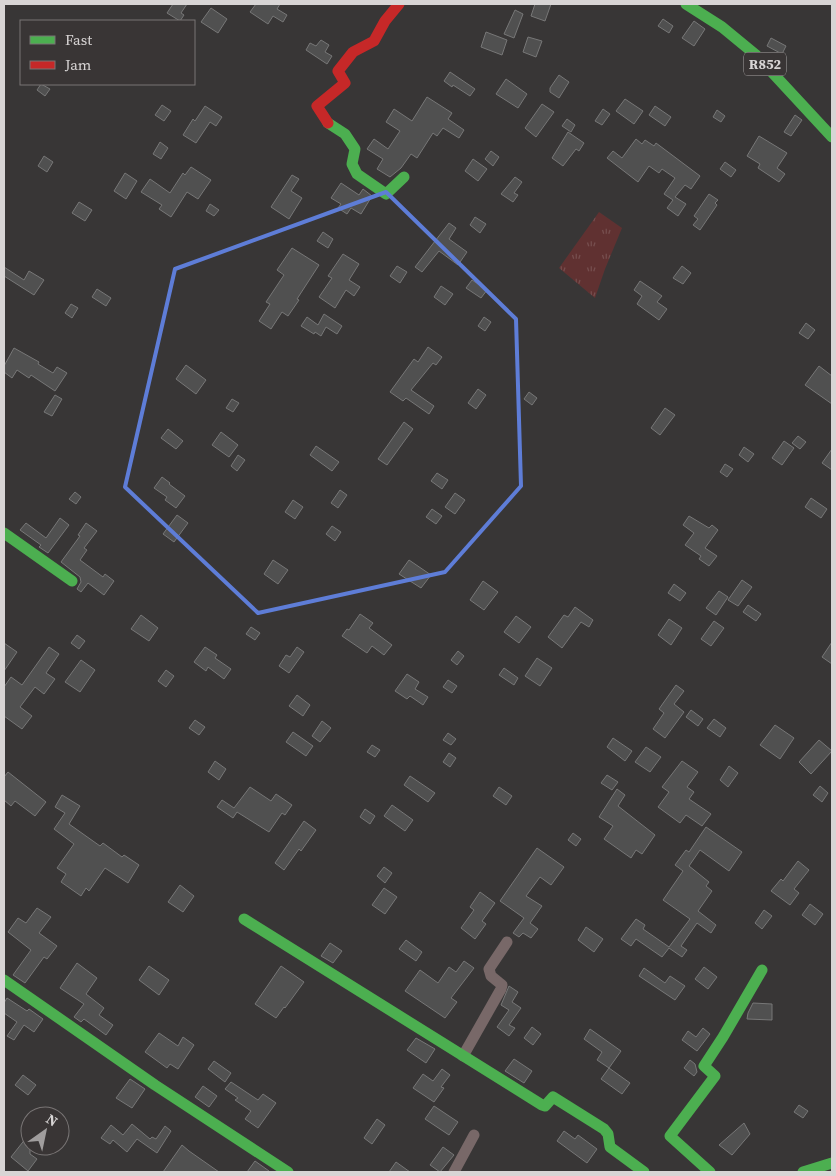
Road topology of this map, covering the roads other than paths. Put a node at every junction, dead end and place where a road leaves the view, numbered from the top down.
1 (399, 4) edge
2 (686, 4) edge
3 (832, 137) edge
4 (404, 176) dead end
5 (4, 533) edge
6 (72, 581) dead end
7 (244, 919) dead end
8 (507, 942) dead end
9 (762, 970) dead end
10 (4, 980) edge
11 (463, 1056) junction
12 (474, 1135) dead end
13 (832, 1162) edge
14 (288, 1172) edge
15 (454, 1172) edge
16 (644, 1172) edge
17 (710, 1172) edge
18 (803, 1172) edge

1 - 4 main road
2 - 3 main road, R852
5 - 6 main road
7 - 11 main road
8 - 11 street
9 - 17 main road
10 - 14 main road
11 - 16 main road
12 - 15 street
13 - 18 main road

